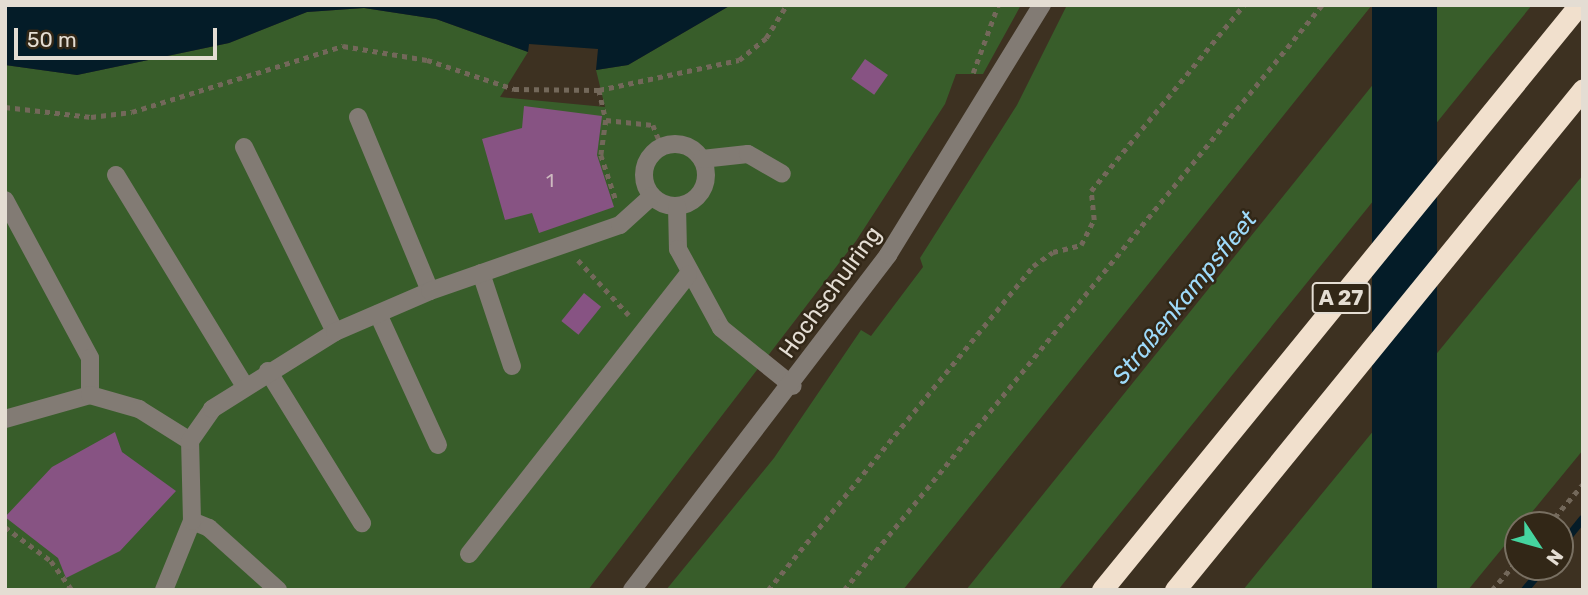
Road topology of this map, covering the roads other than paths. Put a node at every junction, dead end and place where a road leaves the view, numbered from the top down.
1 (1042, 5) edge
2 (1579, 5) edge
3 (1583, 89) edge
4 (358, 117) dead end
5 (244, 147) dead end
6 (702, 159) junction
7 (782, 174) dead end
8 (116, 175) dead end
9 (653, 196) junction
10 (5, 201) edge
11 (677, 206) junction
12 (481, 273) junction
13 (688, 275) junction
14 (430, 290) junction
15 (378, 314) junction
16 (335, 332) junction
17 (512, 366) dead end
18 (268, 371) junction
19 (244, 385) junction
20 (793, 386) junction
21 (90, 395) junction
22 (5, 419) edge
23 (190, 441) junction
24 (438, 445) dead end
25 (192, 521) junction
26 (362, 523) dead end
27 (469, 554) dead end
28 (164, 590) edge
29 (278, 590) edge
30 (632, 590) edge
31 (1102, 590) edge
32 (1175, 590) edge

1 - 20 street, Hochschulring
2 - 31 highway, A 27
3 - 32 highway, A 27
4 - 14 street
5 - 16 street
6 - 7 street
6 - 9 street
6 - 11 street
8 - 19 street
9 - 11 street
9 - 12 street
10 - 21 street
11 - 13 street
12 - 14 street
12 - 17 street
13 - 20 street
13 - 27 street
14 - 15 street
15 - 16 street
15 - 24 street
16 - 18 street
18 - 19 street
18 - 26 street
19 - 23 street
20 - 30 street, Hochschulring
21 - 22 street
21 - 23 street
23 - 25 street
25 - 28 street
25 - 29 street

